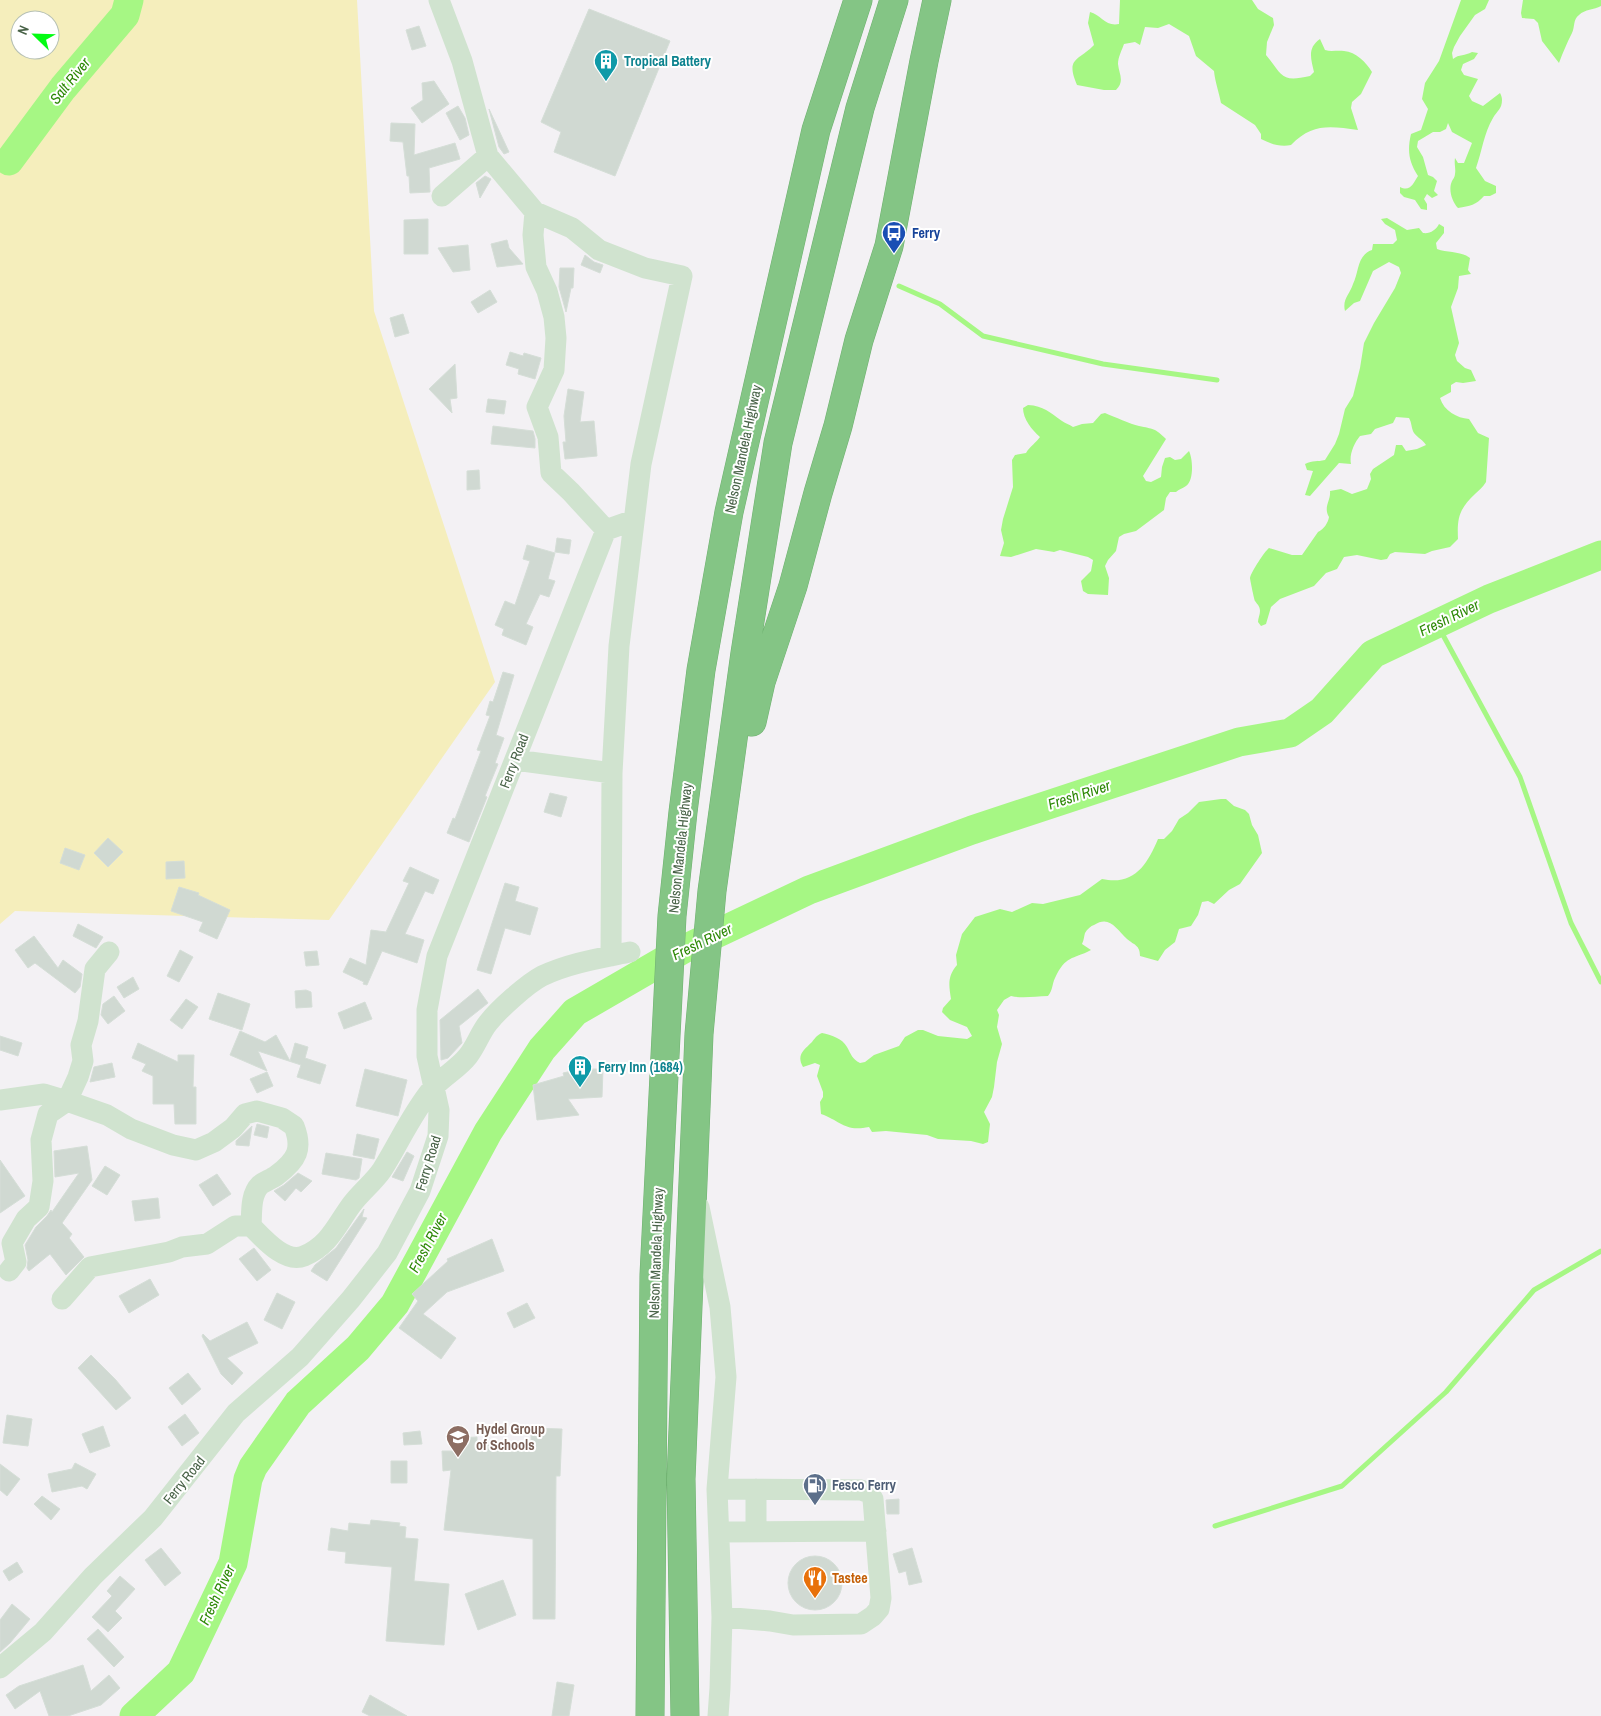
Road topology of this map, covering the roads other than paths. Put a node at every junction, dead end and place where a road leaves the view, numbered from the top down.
1 (439, 0) edge
2 (858, 0) edge
3 (894, 0) edge
4 (937, 0) edge
5 (488, 156) junction
6 (442, 196) dead end
7 (535, 212) junction
8 (634, 520) junction
9 (606, 530) junction
10 (515, 760) junction
11 (612, 773) junction
12 (717, 848) junction
13 (109, 952) dead end
14 (433, 1088) junction
15 (0, 1100) edge
16 (68, 1101) junction
17 (693, 1182) junction
18 (251, 1226) junction
19 (9, 1271) dead end
20 (62, 1299) dead end
21 (717, 1489) junction
22 (756, 1489) junction
23 (876, 1531) junction
24 (719, 1532) junction
25 (756, 1532) junction
26 (722, 1617) junction
27 (0, 1668) edge
28 (650, 1716) edge
29 (685, 1716) edge
30 (718, 1716) edge

1 - 5 street
2 - 28 highway, Nelson Mandela Highway
3 - 12 highway
4 - 12 highway
5 - 6 street
5 - 7 street
7 - 8 street
7 - 9 street
8 - 9 street
8 - 11 street
9 - 10 street, Ferry Road
10 - 11 street
10 - 14 street, Ferry Road
11 - 14 street
12 - 17 highway
13 - 16 street
14 - 18 street
14 - 27 street, Ferry Road
15 - 16 street
16 - 18 street
16 - 19 street
17 - 21 street
17 - 29 highway
18 - 20 street
21 - 22 street
21 - 24 street
22 - 23 street
22 - 25 street
23 - 25 street
23 - 26 street
24 - 25 street
24 - 26 street
26 - 30 street

